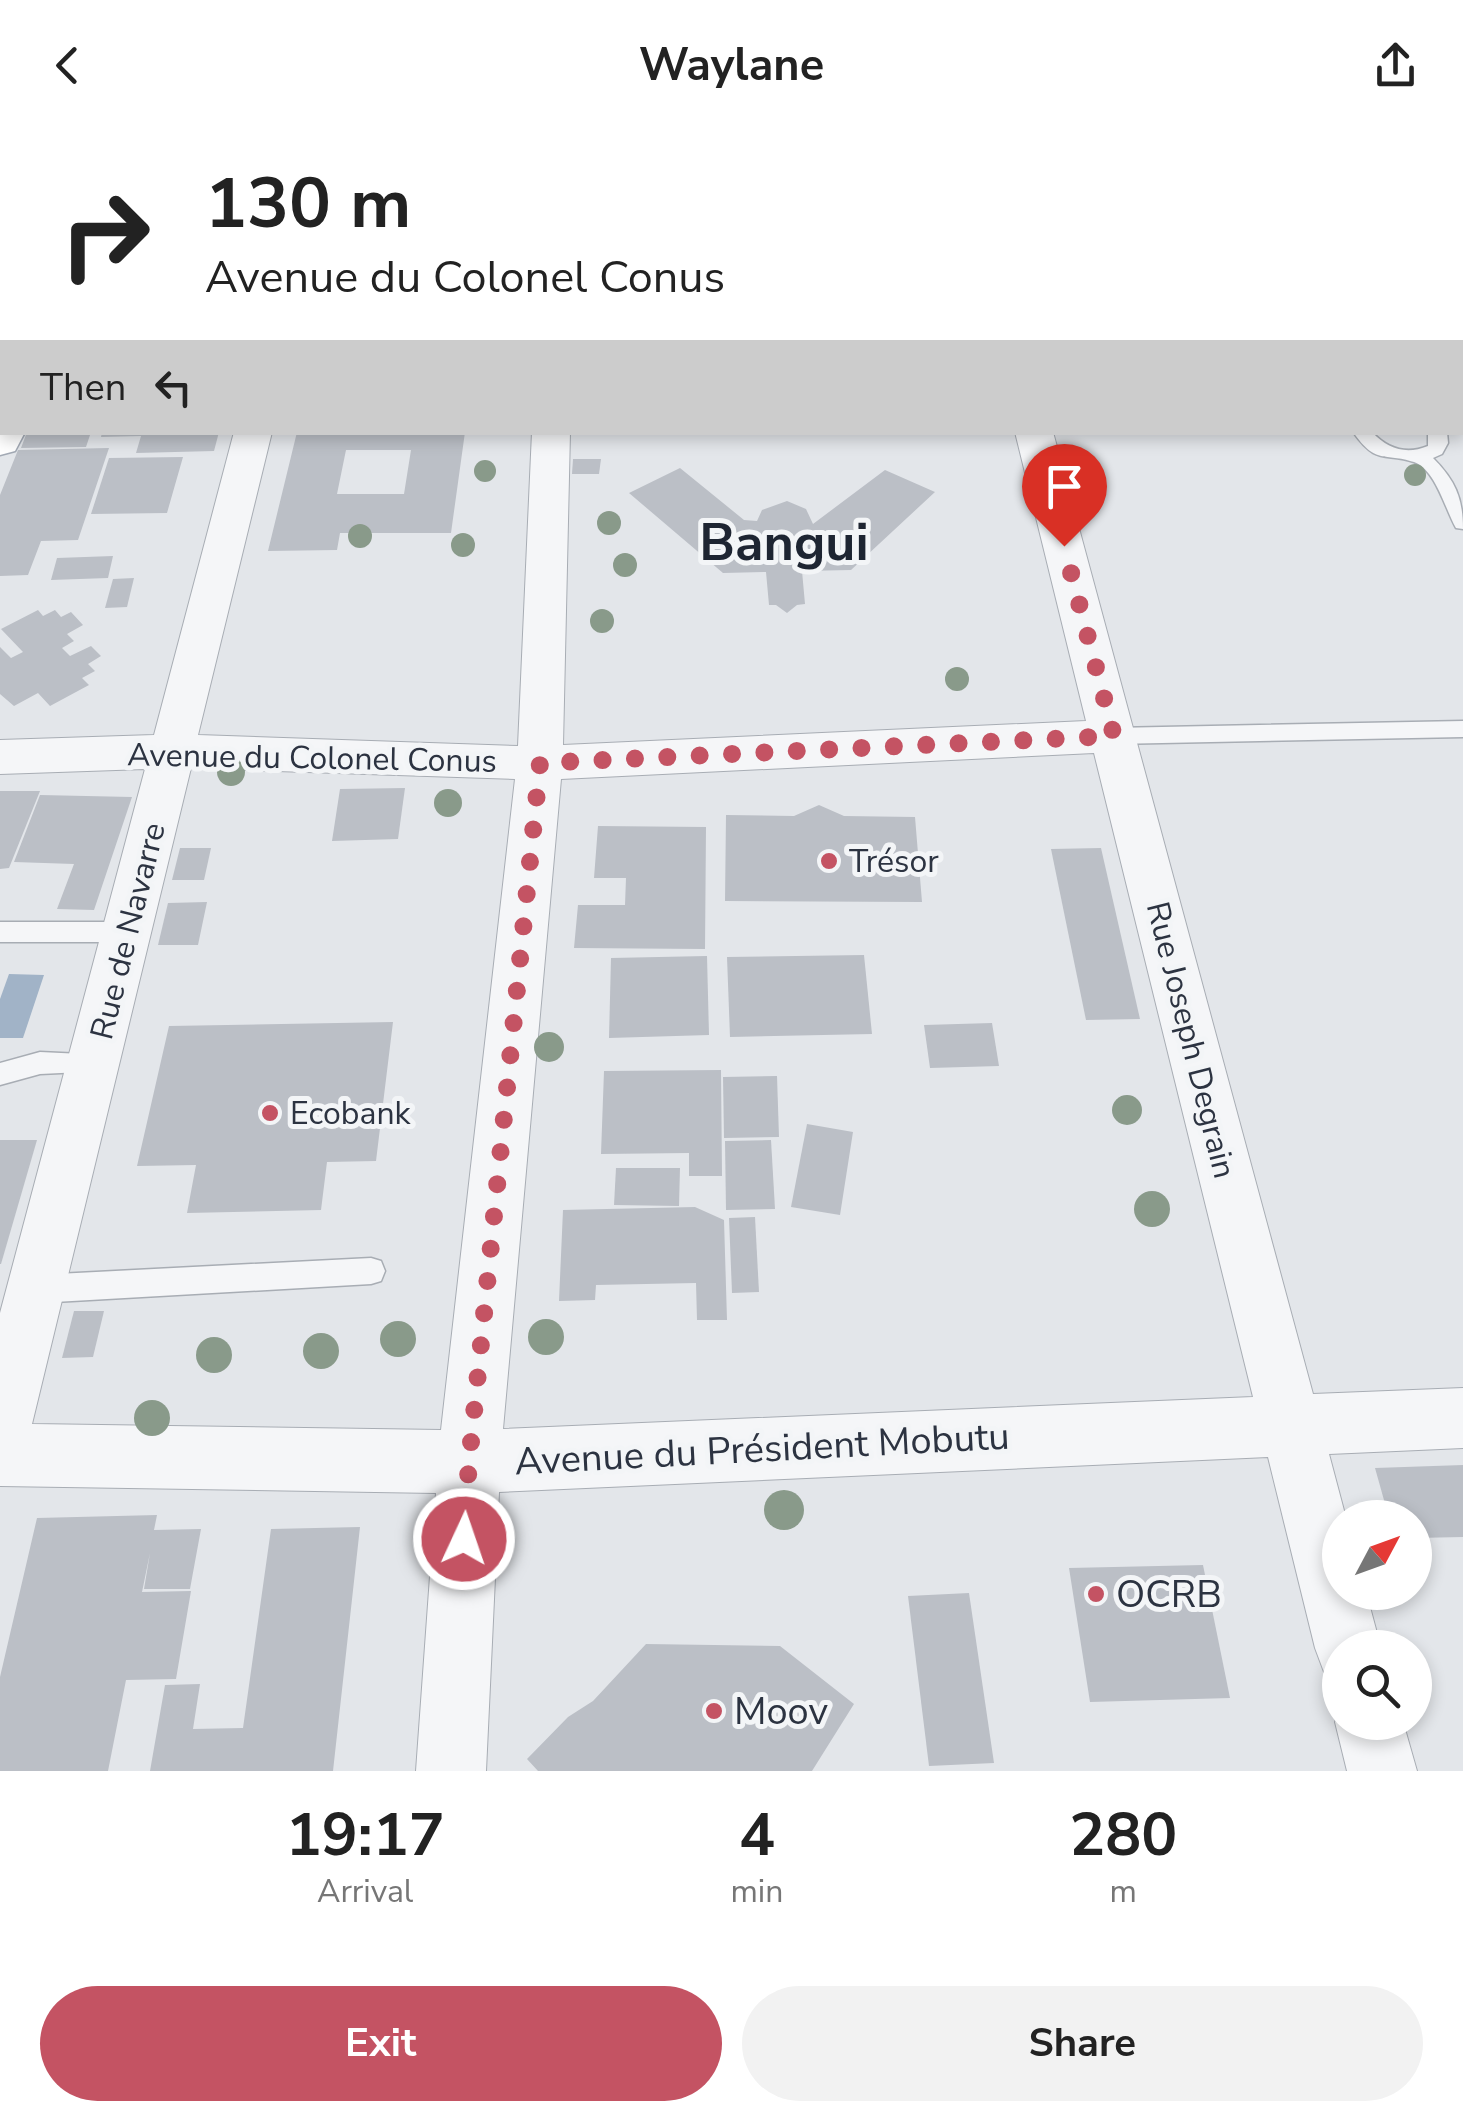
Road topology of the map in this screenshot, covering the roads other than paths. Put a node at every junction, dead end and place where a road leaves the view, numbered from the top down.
1 (253, 435) edge
2 (551, 435) edge
3 (1035, 435) edge
4 (1364, 435) edge
5 (1438, 435) edge
6 (1420, 456) junction
7 (1463, 523) edge
8 (1463, 729) edge
9 (1114, 736) junction
10 (174, 751) junction
11 (0, 757) edge
12 (540, 763) junction
13 (0, 932) edge
14 (128, 932) junction
15 (94, 1064) junction
16 (0, 1074) edge
17 (371, 1271) dead end
18 (37, 1289) junction
19 (1463, 1418) edge
20 (1288, 1426) junction
21 (0, 1430) edge
22 (0, 1455) edge
23 (469, 1462) junction
24 (1343, 1630) edge
25 (1374, 1740) edge
26 (451, 1771) edge
27 (1382, 1771) edge

1 - 10 street, Rue de Navarre
2 - 12 street
3 - 9 street, Rue Joseph Degrain
4 - 6 lane
5 - 6 lane
6 - 7 lane
8 - 9 lane, Avenue du Colonel Conus
9 - 12 street, Avenue du Colonel Conus
9 - 20 street, Rue Joseph Degrain
10 - 11 street, Avenue du Colonel Conus
10 - 12 street, Avenue du Colonel Conus
10 - 14 street, Rue de Navarre
12 - 23 street
13 - 14 lane
14 - 15 street, Rue de Navarre
15 - 16 lane
15 - 18 street, Rue de Navarre
17 - 18 lane
18 - 21 street, Rue de Navarre
19 - 20 street, Avenue du Président Mobutu
20 - 23 street, Avenue du Président Mobutu
20 - 24 street, Rue Joseph Degrain
22 - 23 street, Avenue du Président Mobutu
23 - 26 street
25 - 27 street

